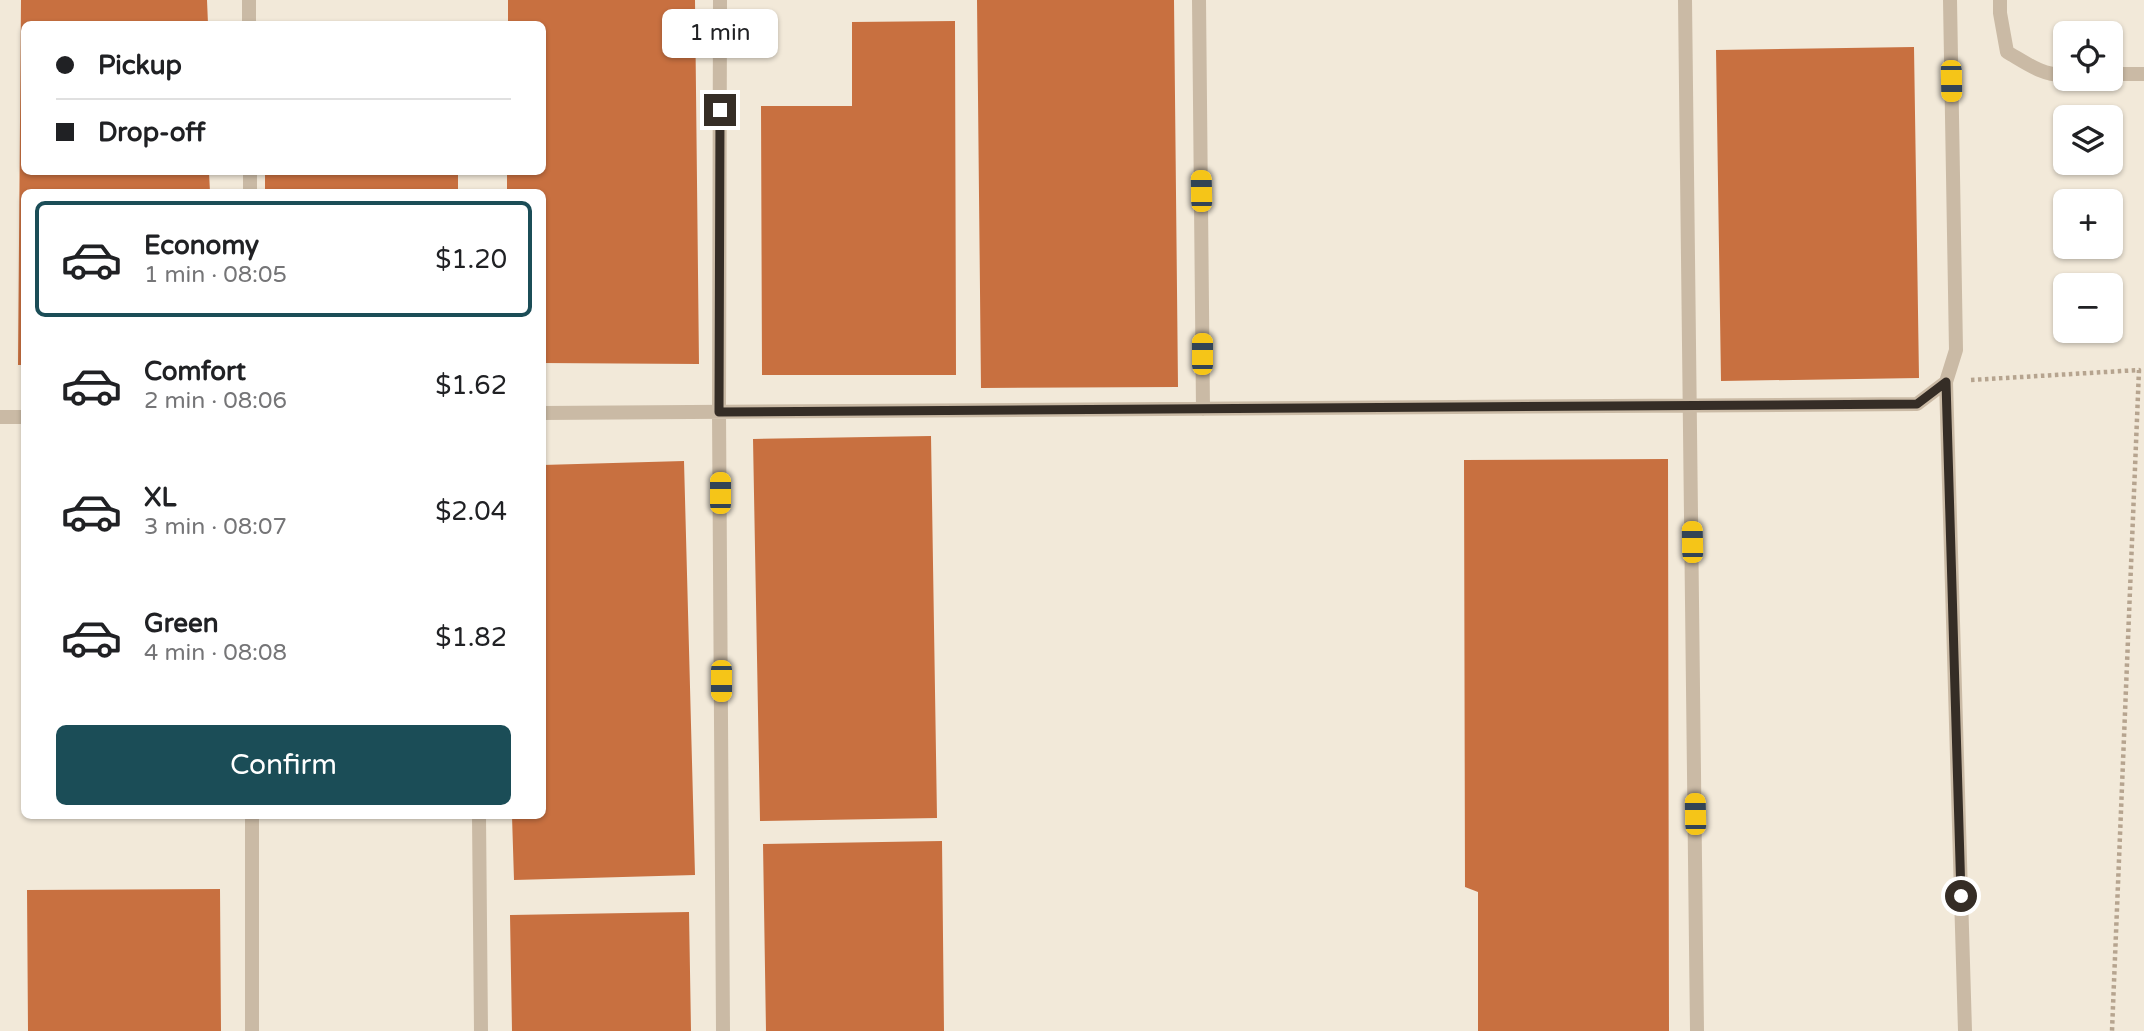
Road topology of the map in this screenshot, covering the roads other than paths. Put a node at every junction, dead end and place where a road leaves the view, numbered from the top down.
1 (249, 0) edge
2 (720, 0) edge
3 (1199, 0) edge
4 (1685, 0) edge
5 (1950, 0) edge
6 (2000, 0) edge
7 (249, 21) edge
8 (2123, 74) edge
9 (2144, 74) edge
10 (2053, 75) edge
11 (1946, 382) junction
12 (1690, 406) junction
13 (1203, 409) junction
14 (719, 412) junction
15 (546, 413) edge
16 (0, 417) edge
17 (21, 417) edge
18 (251, 819) edge
19 (479, 819) edge
20 (252, 1031) edge
21 (481, 1031) edge
22 (723, 1031) edge
23 (1698, 1031) edge
24 (1965, 1031) edge

1 - 7 lane
2 - 14 lane
3 - 13 lane
4 - 12 lane
5 - 11 lane
6 - 10 lane
8 - 9 lane
11 - 12 lane
11 - 24 lane
12 - 13 lane
12 - 23 lane
13 - 14 lane
14 - 15 lane
14 - 22 lane
16 - 17 lane
18 - 20 lane
19 - 21 lane

